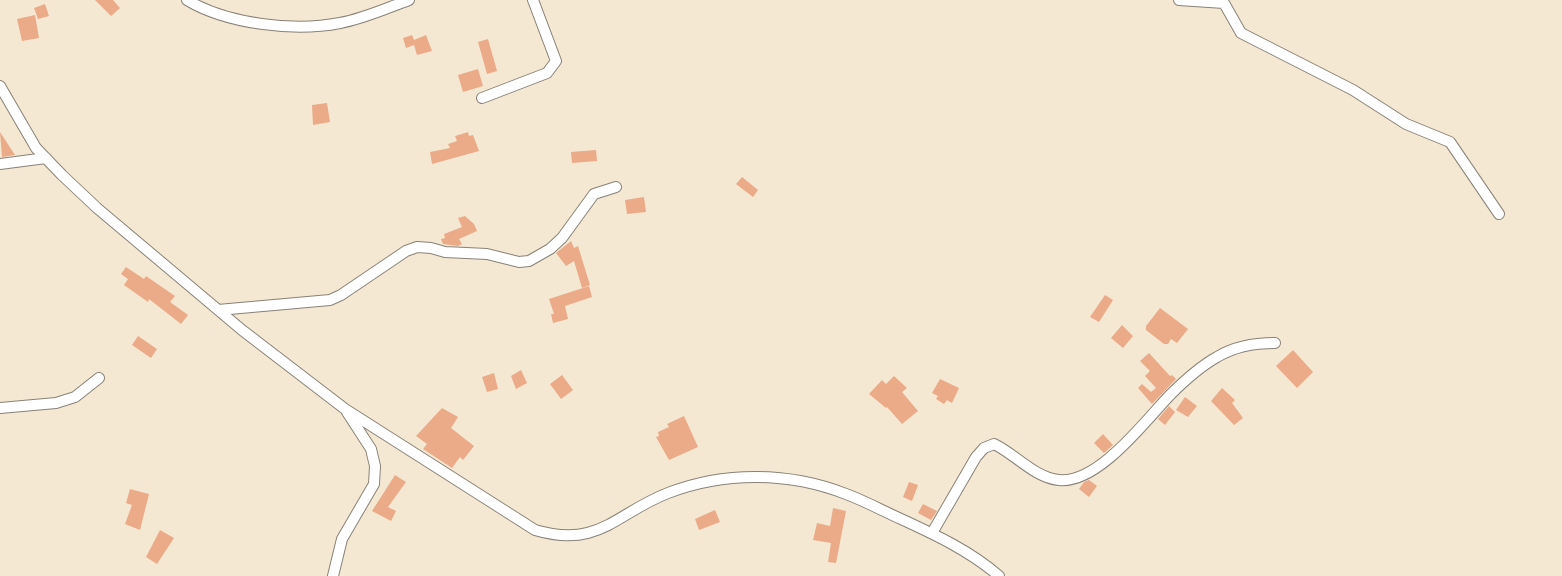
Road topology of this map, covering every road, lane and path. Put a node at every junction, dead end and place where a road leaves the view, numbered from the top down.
1 (187, 0) edge
2 (409, 0) edge
3 (533, 0) edge
4 (1179, 0) edge
5 (0, 86) edge
6 (482, 98) dead end
7 (46, 158) junction
8 (0, 164) edge
9 (616, 187) dead end
10 (1499, 214) dead end
11 (218, 310) junction
12 (1275, 343) dead end
13 (99, 378) dead end
14 (0, 408) edge
15 (345, 409) junction
16 (932, 533) junction
17 (333, 576) edge
18 (999, 576) edge

1 - 2 street
3 - 6 street
4 - 10 street
5 - 7 street
7 - 8 street
7 - 11 street
9 - 11 street
11 - 15 street
12 - 16 street
13 - 14 street
15 - 16 street
15 - 17 street
16 - 18 street

